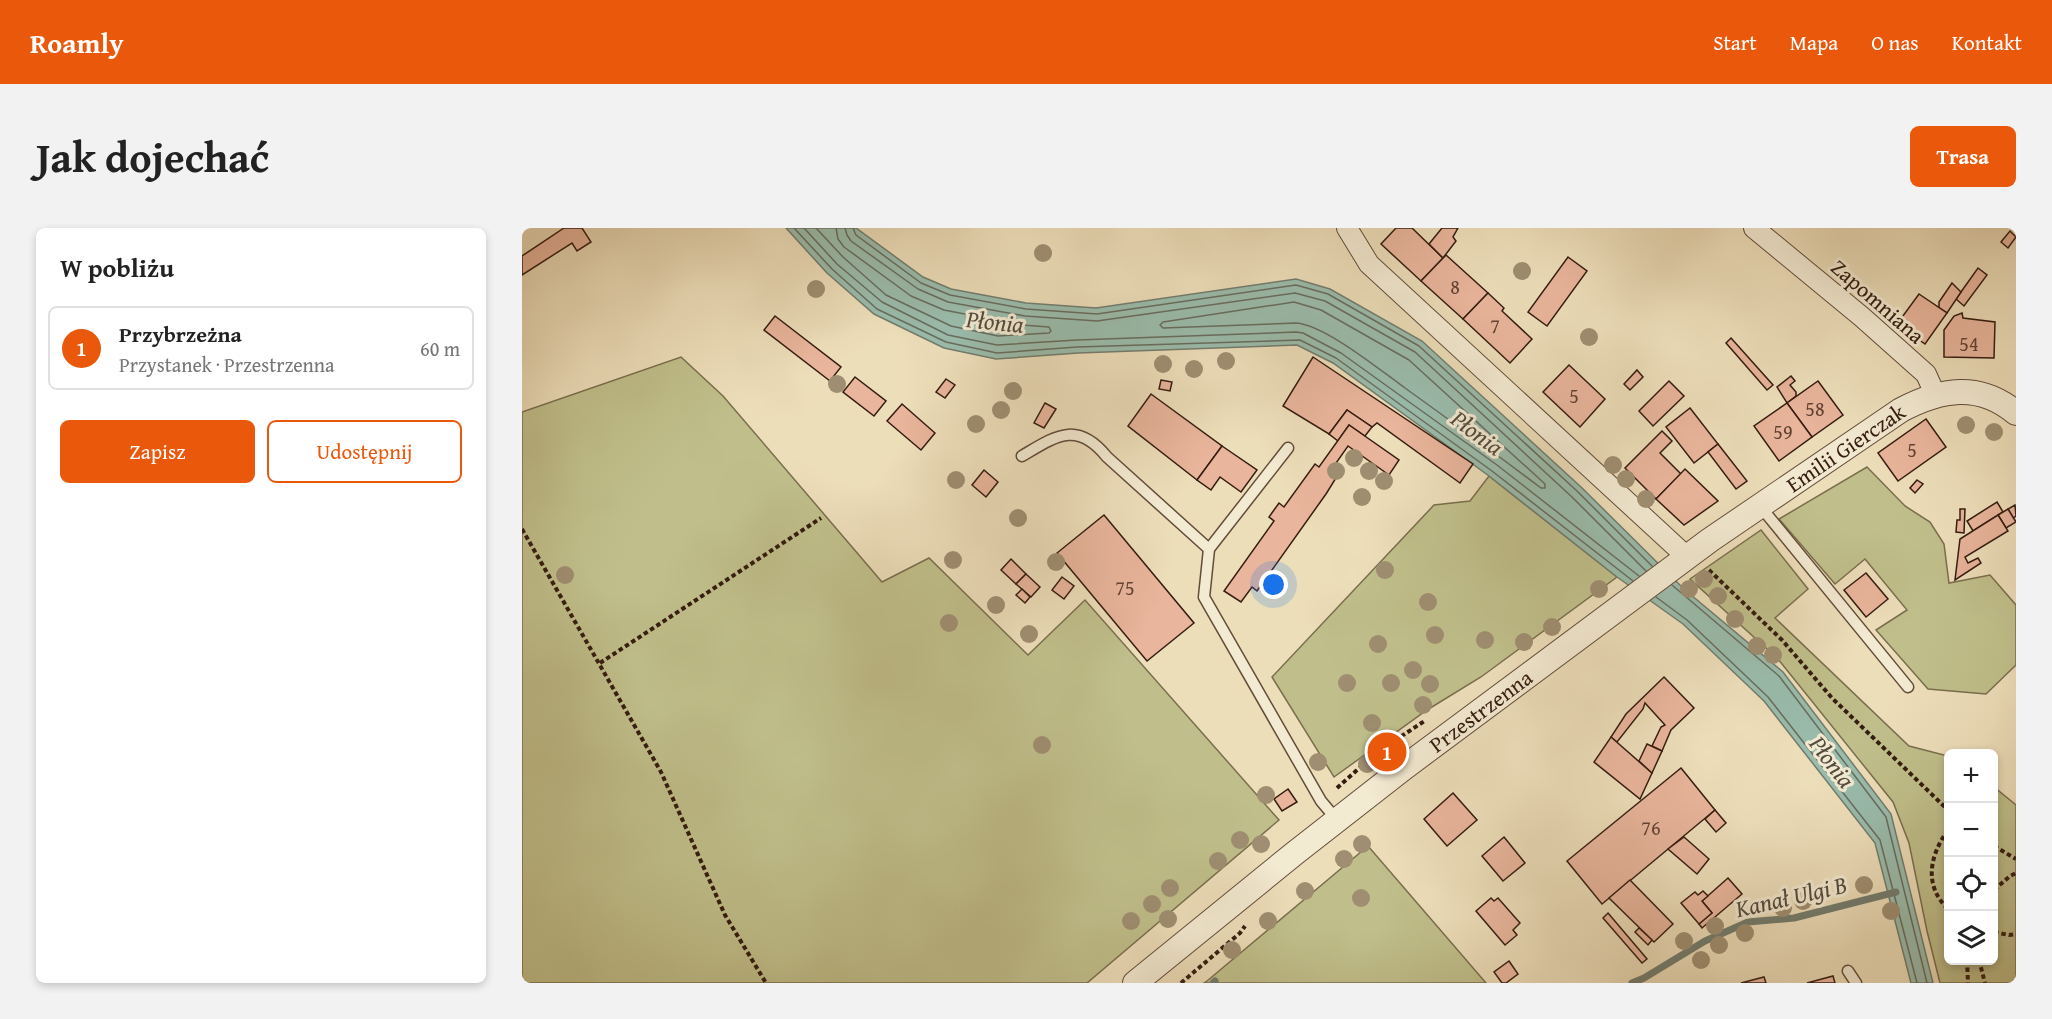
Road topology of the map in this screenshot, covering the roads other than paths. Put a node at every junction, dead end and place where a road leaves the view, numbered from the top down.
1 (1347, 228) edge
2 (1754, 228) edge
3 (1935, 394) junction
4 (2016, 413) edge
5 (1288, 448) dead end
6 (1023, 456) dead end
7 (1760, 506) junction
8 (1209, 549) junction
9 (1688, 563) junction
10 (1908, 687) dead end
11 (1337, 820) junction
12 (1848, 971) dead end
13 (1136, 983) edge
14 (1856, 983) edge

1 - 9 street
2 - 3 street, Zapomniana
3 - 4 street, Emilii Gierczak
3 - 7 street, Emilii Gierczak
5 - 8 lane
6 - 8 lane
7 - 9 street, Emilii Gierczak
7 - 10 lane
8 - 11 lane
9 - 11 street, Przestrzenna
11 - 13 street, Przestrzenna
12 - 14 lane

